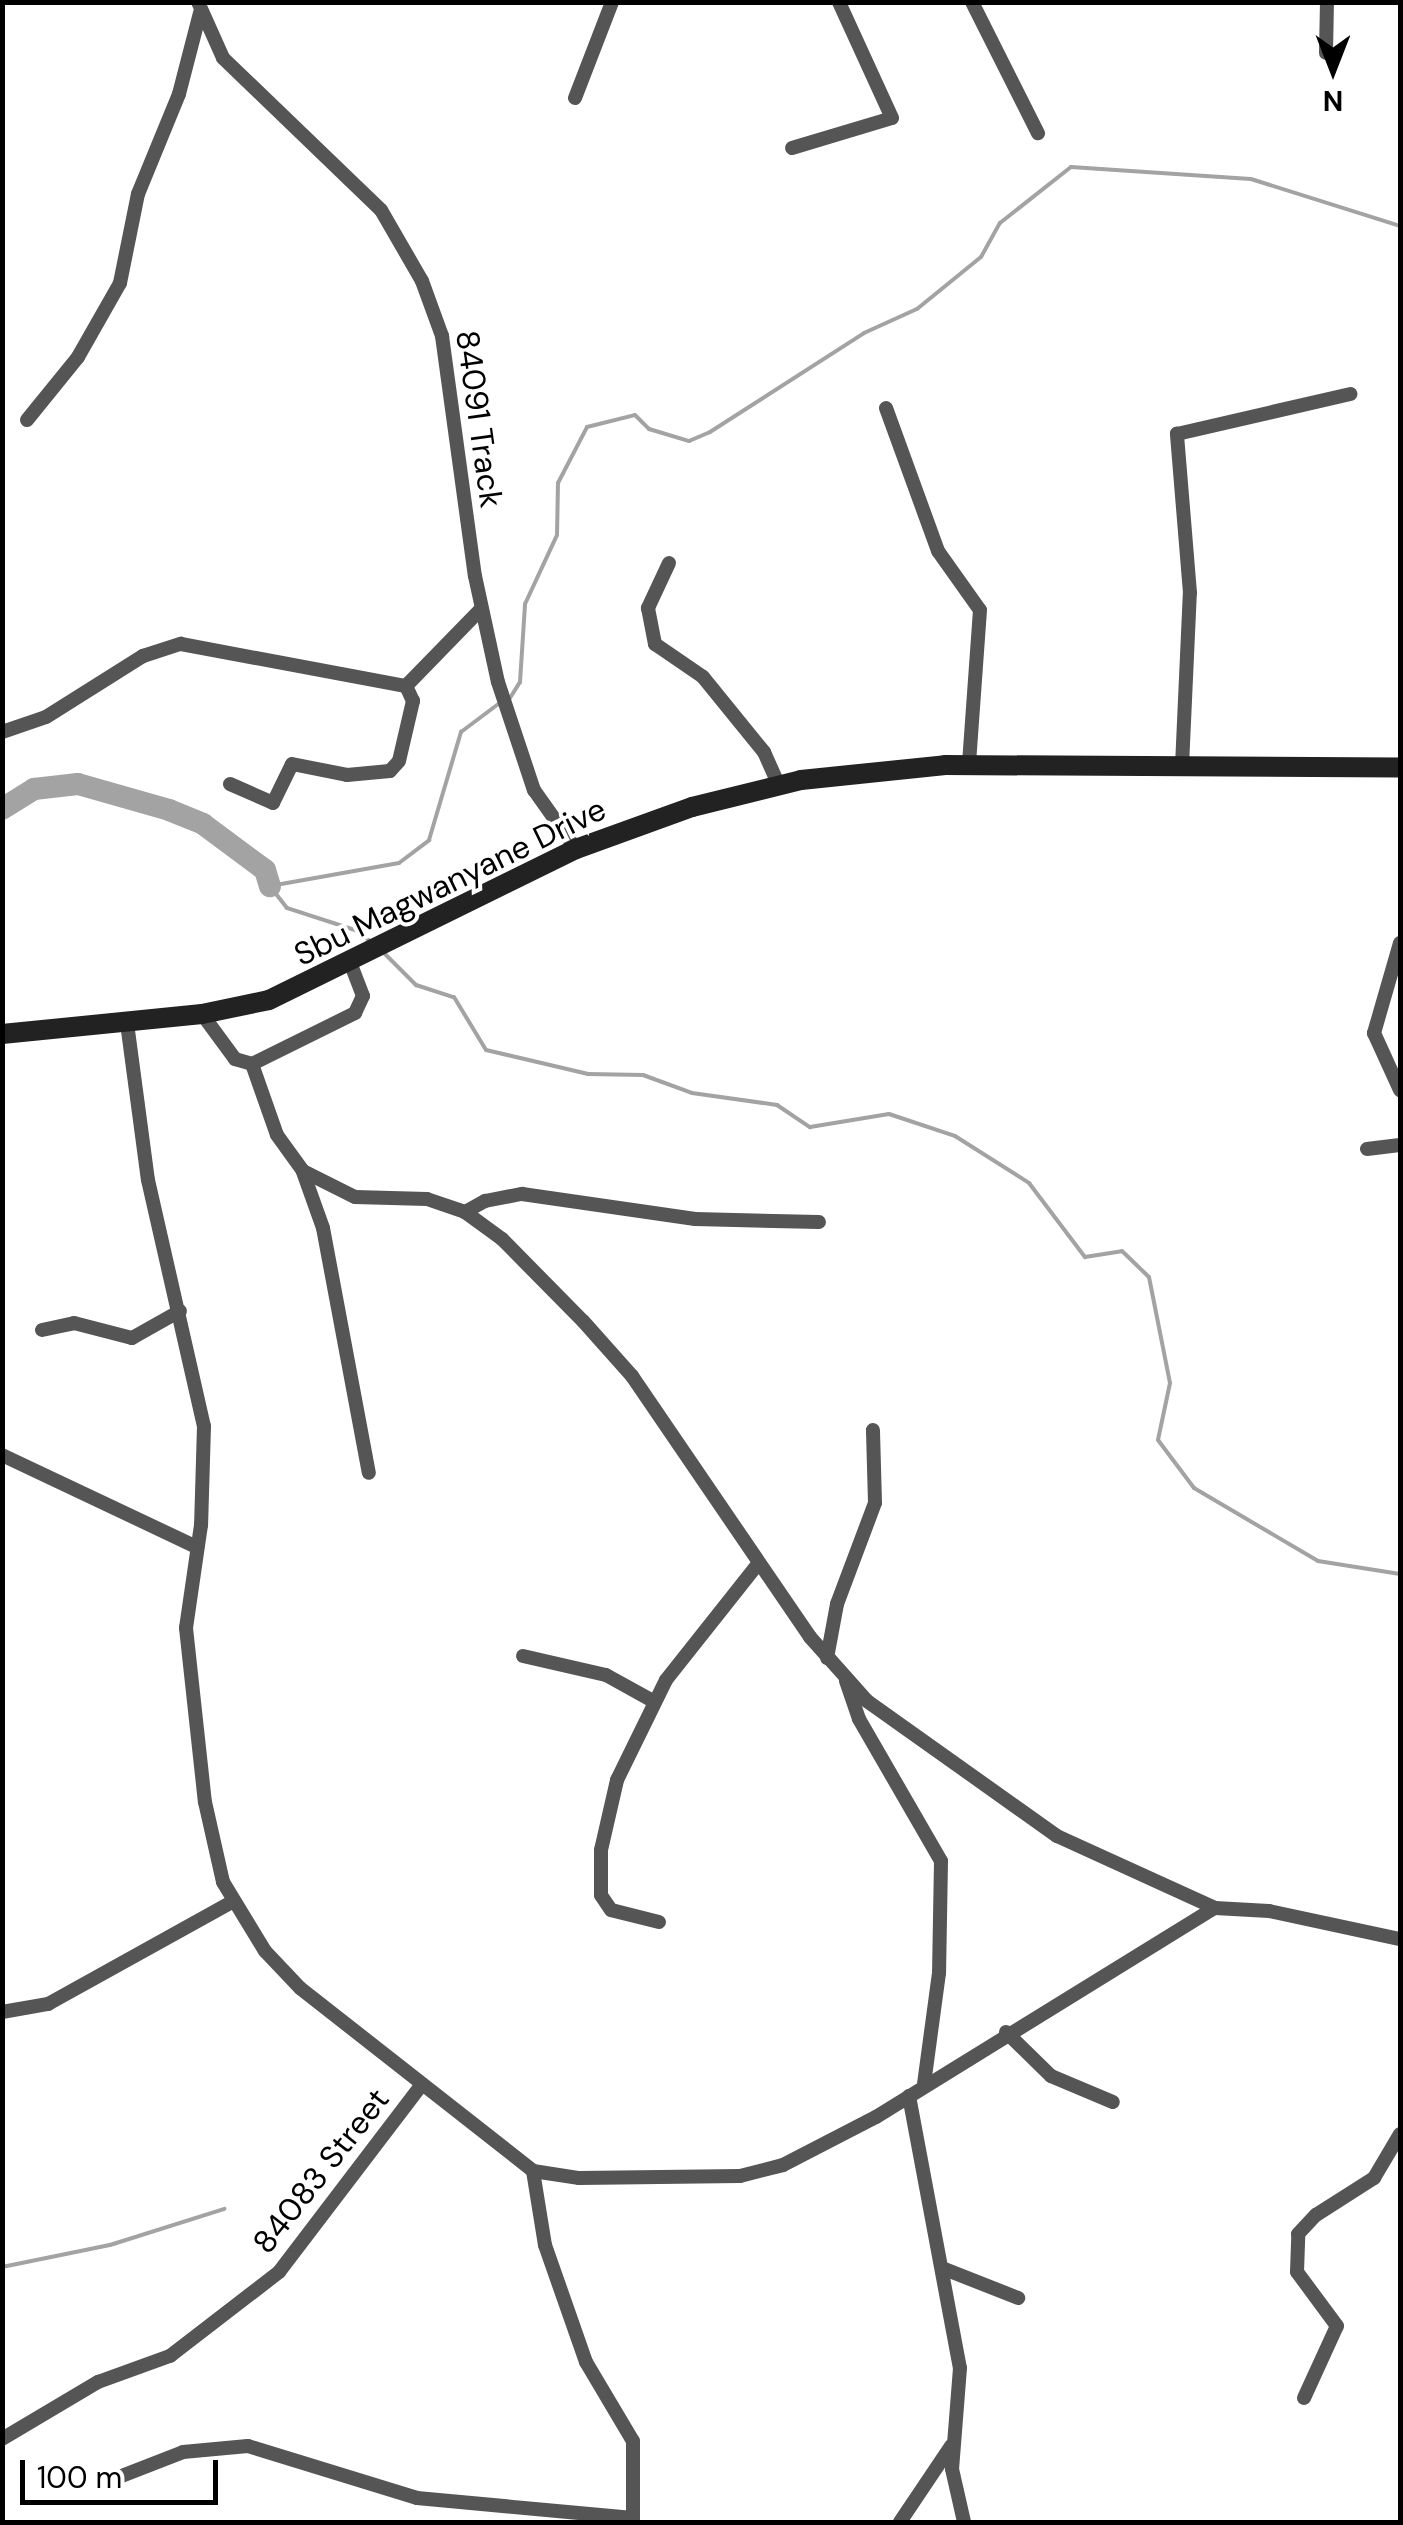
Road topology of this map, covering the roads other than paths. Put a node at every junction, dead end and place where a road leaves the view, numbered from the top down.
1 (612, 2) edge
2 (839, 2) edge
3 (972, 2) edge
4 (1327, 2) edge
5 (199, 8) edge
6 (1326, 53) dead end
7 (575, 98) dead end
8 (1038, 133) dead end
9 (792, 148) dead end
10 (1350, 394) dead end
11 (886, 408) dead end
12 (26, 420) dead end
13 (670, 563) dead end
14 (481, 609) junction
15 (406, 686) junction
16 (2, 732) edge
17 (969, 765) junction
18 (1182, 766) junction
19 (1400, 767) edge
20 (230, 784) dead end
21 (779, 785) junction
22 (576, 849) junction
23 (1400, 944) edge
24 (356, 962) junction
25 (202, 1014) junction
26 (127, 1023) junction
27 (2, 1034) edge
28 (252, 1064) junction
29 (1400, 1090) edge
30 (1400, 1145) edge
31 (1367, 1149) dead end
32 (302, 1171) junction
33 (465, 1212) junction
34 (819, 1222) dead end
35 (180, 1311) junction
36 (42, 1330) dead end
37 (873, 1430) dead end
38 (2, 1455) edge
39 (370, 1473) dead end
40 (197, 1547) junction
41 (758, 1564) junction
42 (523, 1656) dead end
43 (827, 1658) junction
44 (846, 1681) junction
45 (653, 1700) junction
46 (232, 1902) junction
47 (1216, 1908) junction
48 (660, 1922) dead end
49 (1400, 1939) edge
50 (2, 2012) edge
51 (1006, 2032) junction
52 (422, 2084) junction
53 (924, 2084) junction
54 (909, 2096) junction
55 (1113, 2102) dead end
56 (1400, 2134) edge
57 (533, 2171) junction
58 (942, 2268) junction
59 (1018, 2298) dead end
60 (1304, 2398) dead end
61 (2, 2439) edge
62 (951, 2446) junction
63 (119, 2477) dead end
64 (633, 2520) edge
65 (900, 2522) edge
66 (964, 2522) edge

1 - 7 street
2 - 9 street
3 - 8 street
4 - 6 street
5 - 12 street
5 - 14 street, 84091 Track
10 - 18 street
11 - 17 street
13 - 21 street
14 - 15 street
14 - 22 street, 84091 Track
15 - 16 street
15 - 20 street
17 - 18 main road, Sbu Magwanyane Drive
17 - 21 main road, Sbu Magwanyane Drive
18 - 19 main road, Sbu Magwanyane Drive
21 - 22 main road, Sbu Magwanyane Drive
22 - 24 main road, Sbu Magwanyane Drive
23 - 29 street
24 - 25 main road, Sbu Magwanyane Drive
24 - 28 street
25 - 26 main road, Sbu Magwanyane Drive
25 - 28 street
26 - 27 main road, Sbu Magwanyane Drive
26 - 35 street
28 - 32 street
30 - 31 street
32 - 33 street
32 - 39 street
33 - 34 street
33 - 41 street
35 - 36 street
35 - 40 street
37 - 43 street
38 - 40 street
40 - 46 street
41 - 43 street
41 - 45 street
42 - 45 street
43 - 44 street
44 - 47 street
44 - 53 street
45 - 48 street
46 - 50 street
46 - 52 street
47 - 49 street
47 - 51 street
51 - 53 street
51 - 55 street
52 - 57 street
52 - 61 street, 84083 Street
53 - 54 street
54 - 57 street
54 - 58 street
56 - 60 street
57 - 64 street
58 - 59 street
58 - 62 street
62 - 65 street
62 - 66 street
63 - 64 street

